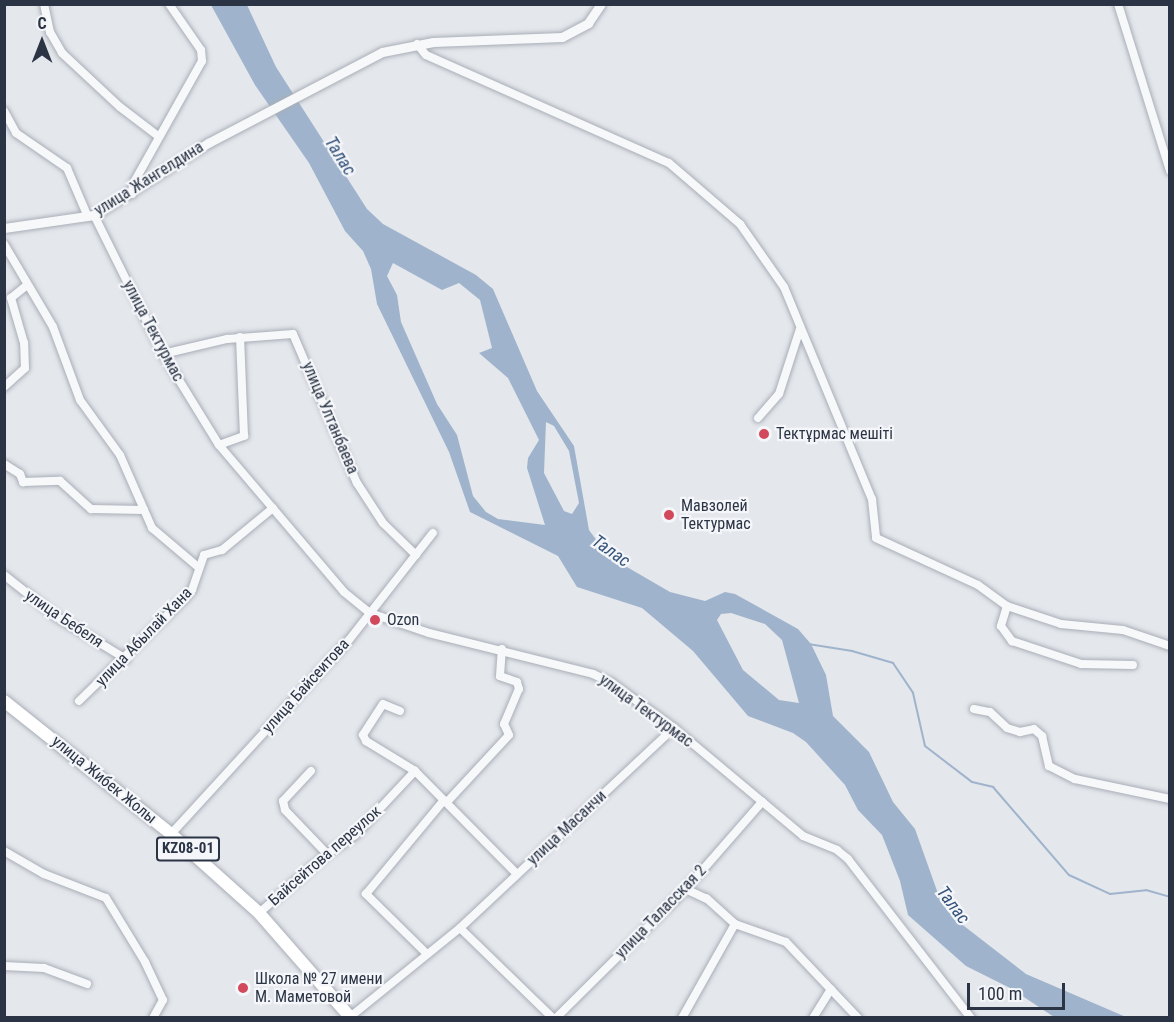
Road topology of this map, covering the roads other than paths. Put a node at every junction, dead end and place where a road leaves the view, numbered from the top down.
1 (44, 4) edge
2 (169, 4) edge
3 (601, 4) edge
4 (1118, 4) edge
5 (417, 44) junction
6 (4, 111) edge
7 (158, 136) junction
8 (1170, 171) edge
9 (132, 194) junction
10 (91, 216) junction
11 (4, 228) edge
12 (4, 244) edge
13 (27, 285) junction
14 (8, 299) edge
15 (800, 329) junction
16 (240, 337) junction
17 (163, 354) junction
18 (4, 387) edge
19 (758, 418) dead end
20 (219, 445) junction
21 (4, 464) edge
22 (273, 508) junction
23 (144, 510) junction
24 (434, 533) dead end
25 (416, 555) junction
26 (198, 567) junction
27 (4, 575) edge
28 (1007, 606) junction
29 (370, 613) junction
30 (1170, 646) edge
31 (502, 649) junction
32 (126, 659) junction
33 (1133, 665) dead end
34 (4, 700) edge
35 (79, 702) dead end
36 (974, 709) dead end
37 (400, 711) dead end
38 (674, 728) junction
39 (311, 771) dead end
40 (415, 771) junction
41 (1170, 800) edge
42 (445, 801) junction
43 (762, 802) junction
44 (171, 834) junction
45 (4, 851) edge
46 (327, 854) junction
47 (516, 873) junction
48 (686, 889) junction
49 (259, 913) junction
50 (735, 924) junction
51 (460, 928) junction
52 (427, 954) junction
53 (4, 966) edge
54 (87, 984) dead end
55 (831, 989) junction
56 (153, 1017) edge
57 (350, 1017) edge
58 (554, 1017) edge
59 (682, 1017) edge
60 (813, 1017) edge
61 (858, 1017) edge
62 (971, 1017) edge

1 - 7 street
2 - 7 street
3 - 5 street, улица Жангелдина
4 - 8 street
5 - 9 street, улица Жангелдина
5 - 15 street
6 - 10 street, улица Тектурмас
7 - 9 street
9 - 10 street, улица Жангелдина
10 - 11 street, улица Жангелдина
10 - 17 street, улица Тектурмас
12 - 13 street, улица Абылай Хана
13 - 14 street
13 - 23 street, улица Абылай Хана
14 - 18 street
15 - 19 street
15 - 28 street
16 - 17 street
16 - 20 street
16 - 25 street, улица Ултанбаева
17 - 20 street, улица Тектурмас
20 - 22 street, улица Тектурмас
21 - 23 street
22 - 26 street, улица Абылай Хана
22 - 29 street, улица Тектурмас
23 - 26 street, улица Абылай Хана
24 - 25 street, улица Байсеитова
25 - 29 street, улица Байсеитова
26 - 32 street, улица Абылай Хана
27 - 32 street, улица Бебеля
28 - 30 street
28 - 33 street
29 - 31 street, улица Тектурмас
29 - 44 street, улица Байсеитова
31 - 38 street, улица Тектурмас
31 - 42 street
32 - 35 street, улица Абылай Хана
34 - 44 main road, улица Жибек Жолы / KZ08-01
36 - 41 street
37 - 40 street
38 - 43 street, улица Тектурмас
38 - 47 street, улица Масанчи
39 - 46 street
40 - 42 street
40 - 46 street, Байсейтова переулок
42 - 47 street
42 - 52 street
43 - 48 street, улица Таласская 2
43 - 62 street, улица Тектурмас
44 - 49 main road, улица Жибек Жолы / KZ08-01
45 - 56 street
46 - 49 street, Байсейтова переулок
47 - 51 street, улица Масанчи
48 - 50 street
48 - 58 street, улица Таласская 2
49 - 57 main road, улица Жибек Жолы / KZ08-01
50 - 55 street
50 - 59 street
51 - 52 street, улица Масанчи
51 - 58 street
52 - 57 street, улица Масанчи
53 - 54 street
55 - 60 street
55 - 61 street

